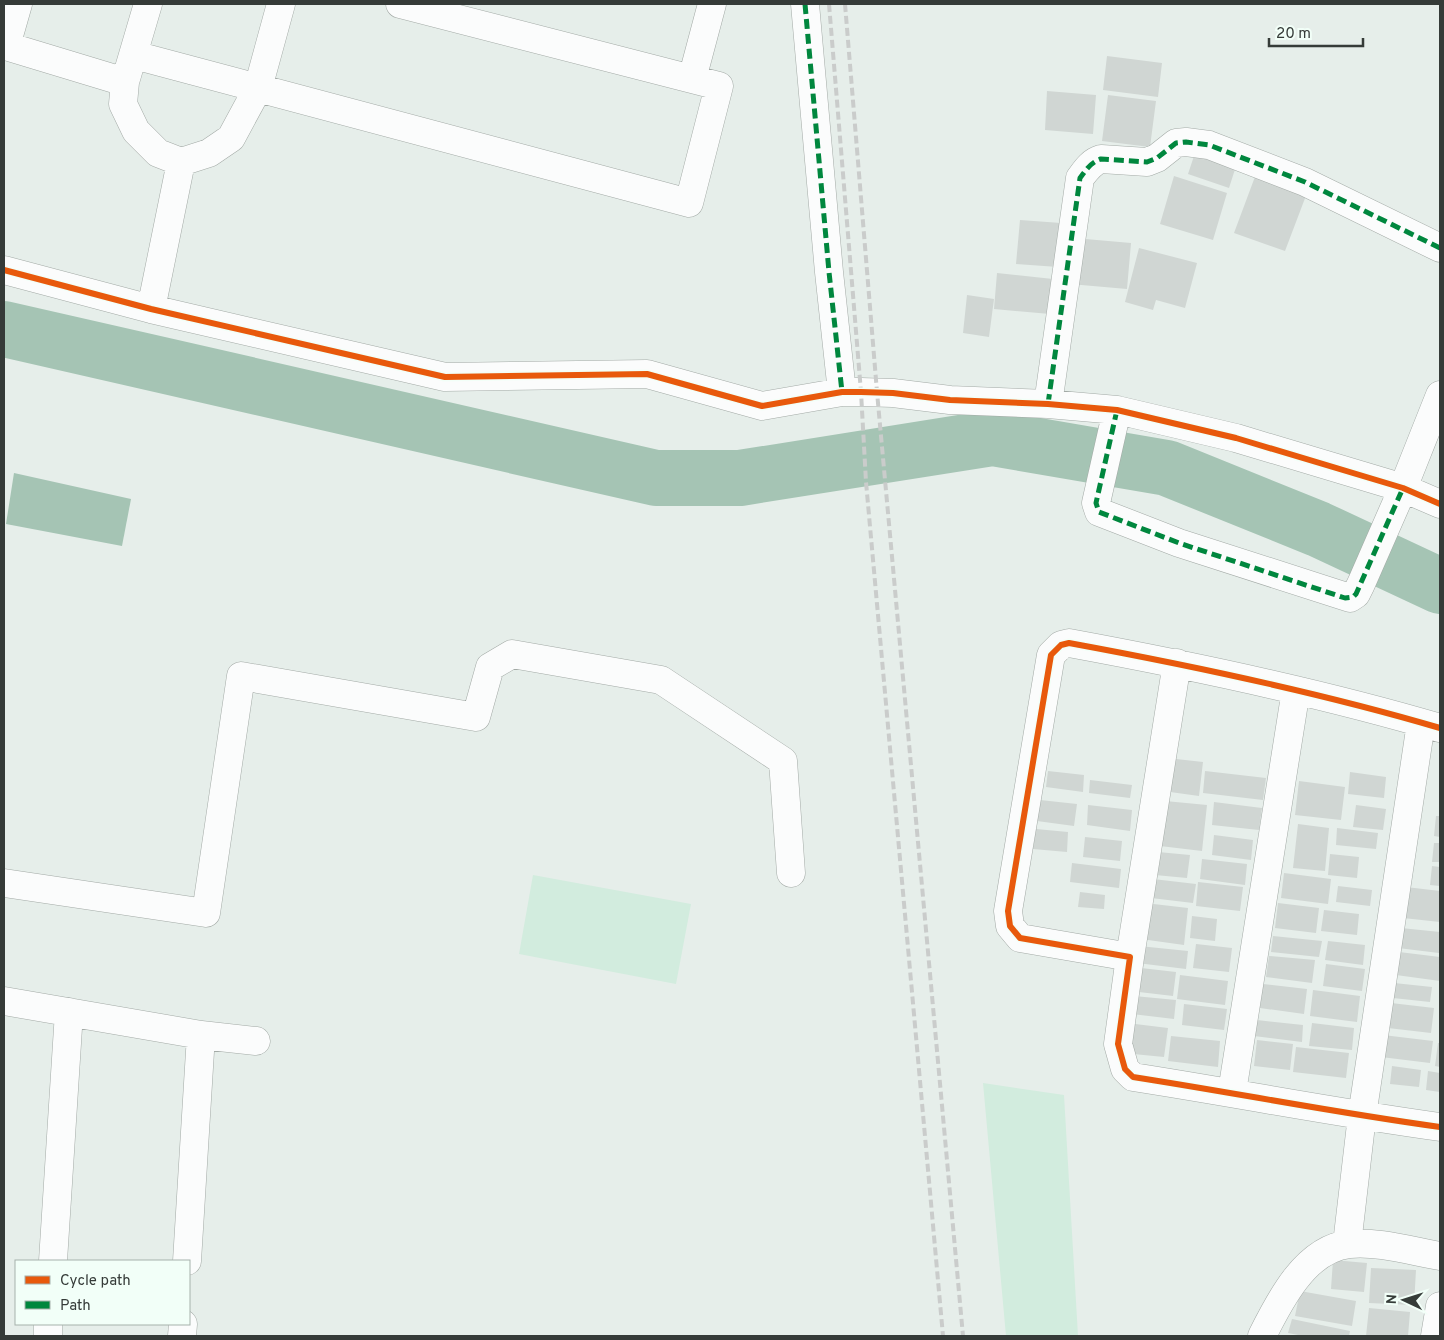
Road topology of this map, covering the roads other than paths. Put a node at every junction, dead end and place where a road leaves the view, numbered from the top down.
1 (18, 4) edge
2 (148, 4) edge
3 (281, 4) edge
4 (400, 4) edge
5 (712, 4) edge
6 (805, 4) edge
7 (5, 45) edge
8 (134, 55) junction
9 (692, 79) junction
10 (125, 82) junction
11 (258, 88) junction
12 (181, 162) junction
13 (1440, 248) edge
14 (4, 270) edge
15 (152, 309) junction
16 (842, 392) junction
17 (1440, 395) edge
18 (1048, 404) junction
19 (1114, 423) junction
20 (1398, 499) junction
21 (1440, 504) edge
22 (1177, 662) junction
23 (1296, 690) junction
24 (1430, 725) edge
25 (791, 872) dead end
26 (4, 883) edge
27 (1130, 957) junction
28 (4, 1002) edge
29 (69, 1012) junction
30 (201, 1035) junction
31 (256, 1041) dead end
32 (1232, 1092) junction
33 (1362, 1116) junction
34 (1440, 1127) edge
35 (1347, 1244) junction
36 (1440, 1256) edge
37 (53, 1260) edge
38 (186, 1260) edge
39 (1440, 1306) edge
40 (1262, 1336) edge
41 (1435, 1336) edge

1 - 7 street
2 - 8 street
3 - 11 street
4 - 9 street
5 - 9 street
6 - 16 street
7 - 10 street
8 - 10 street
8 - 11 street
9 - 11 street
10 - 12 street
11 - 12 street
12 - 15 street
13 - 18 street
14 - 15 street
15 - 16 street
16 - 18 street
17 - 20 street
18 - 19 street
19 - 20 street
19 - 20 street
20 - 21 street
22 - 23 street
22 - 27 street
22 - 27 street
23 - 24 street
23 - 32 street
24 - 33 street
25 - 26 street
27 - 32 street
28 - 29 street
29 - 30 street
29 - 37 street
30 - 31 street
30 - 38 street
32 - 33 street
33 - 34 street
33 - 35 street
35 - 36 street
35 - 40 street
39 - 41 street

